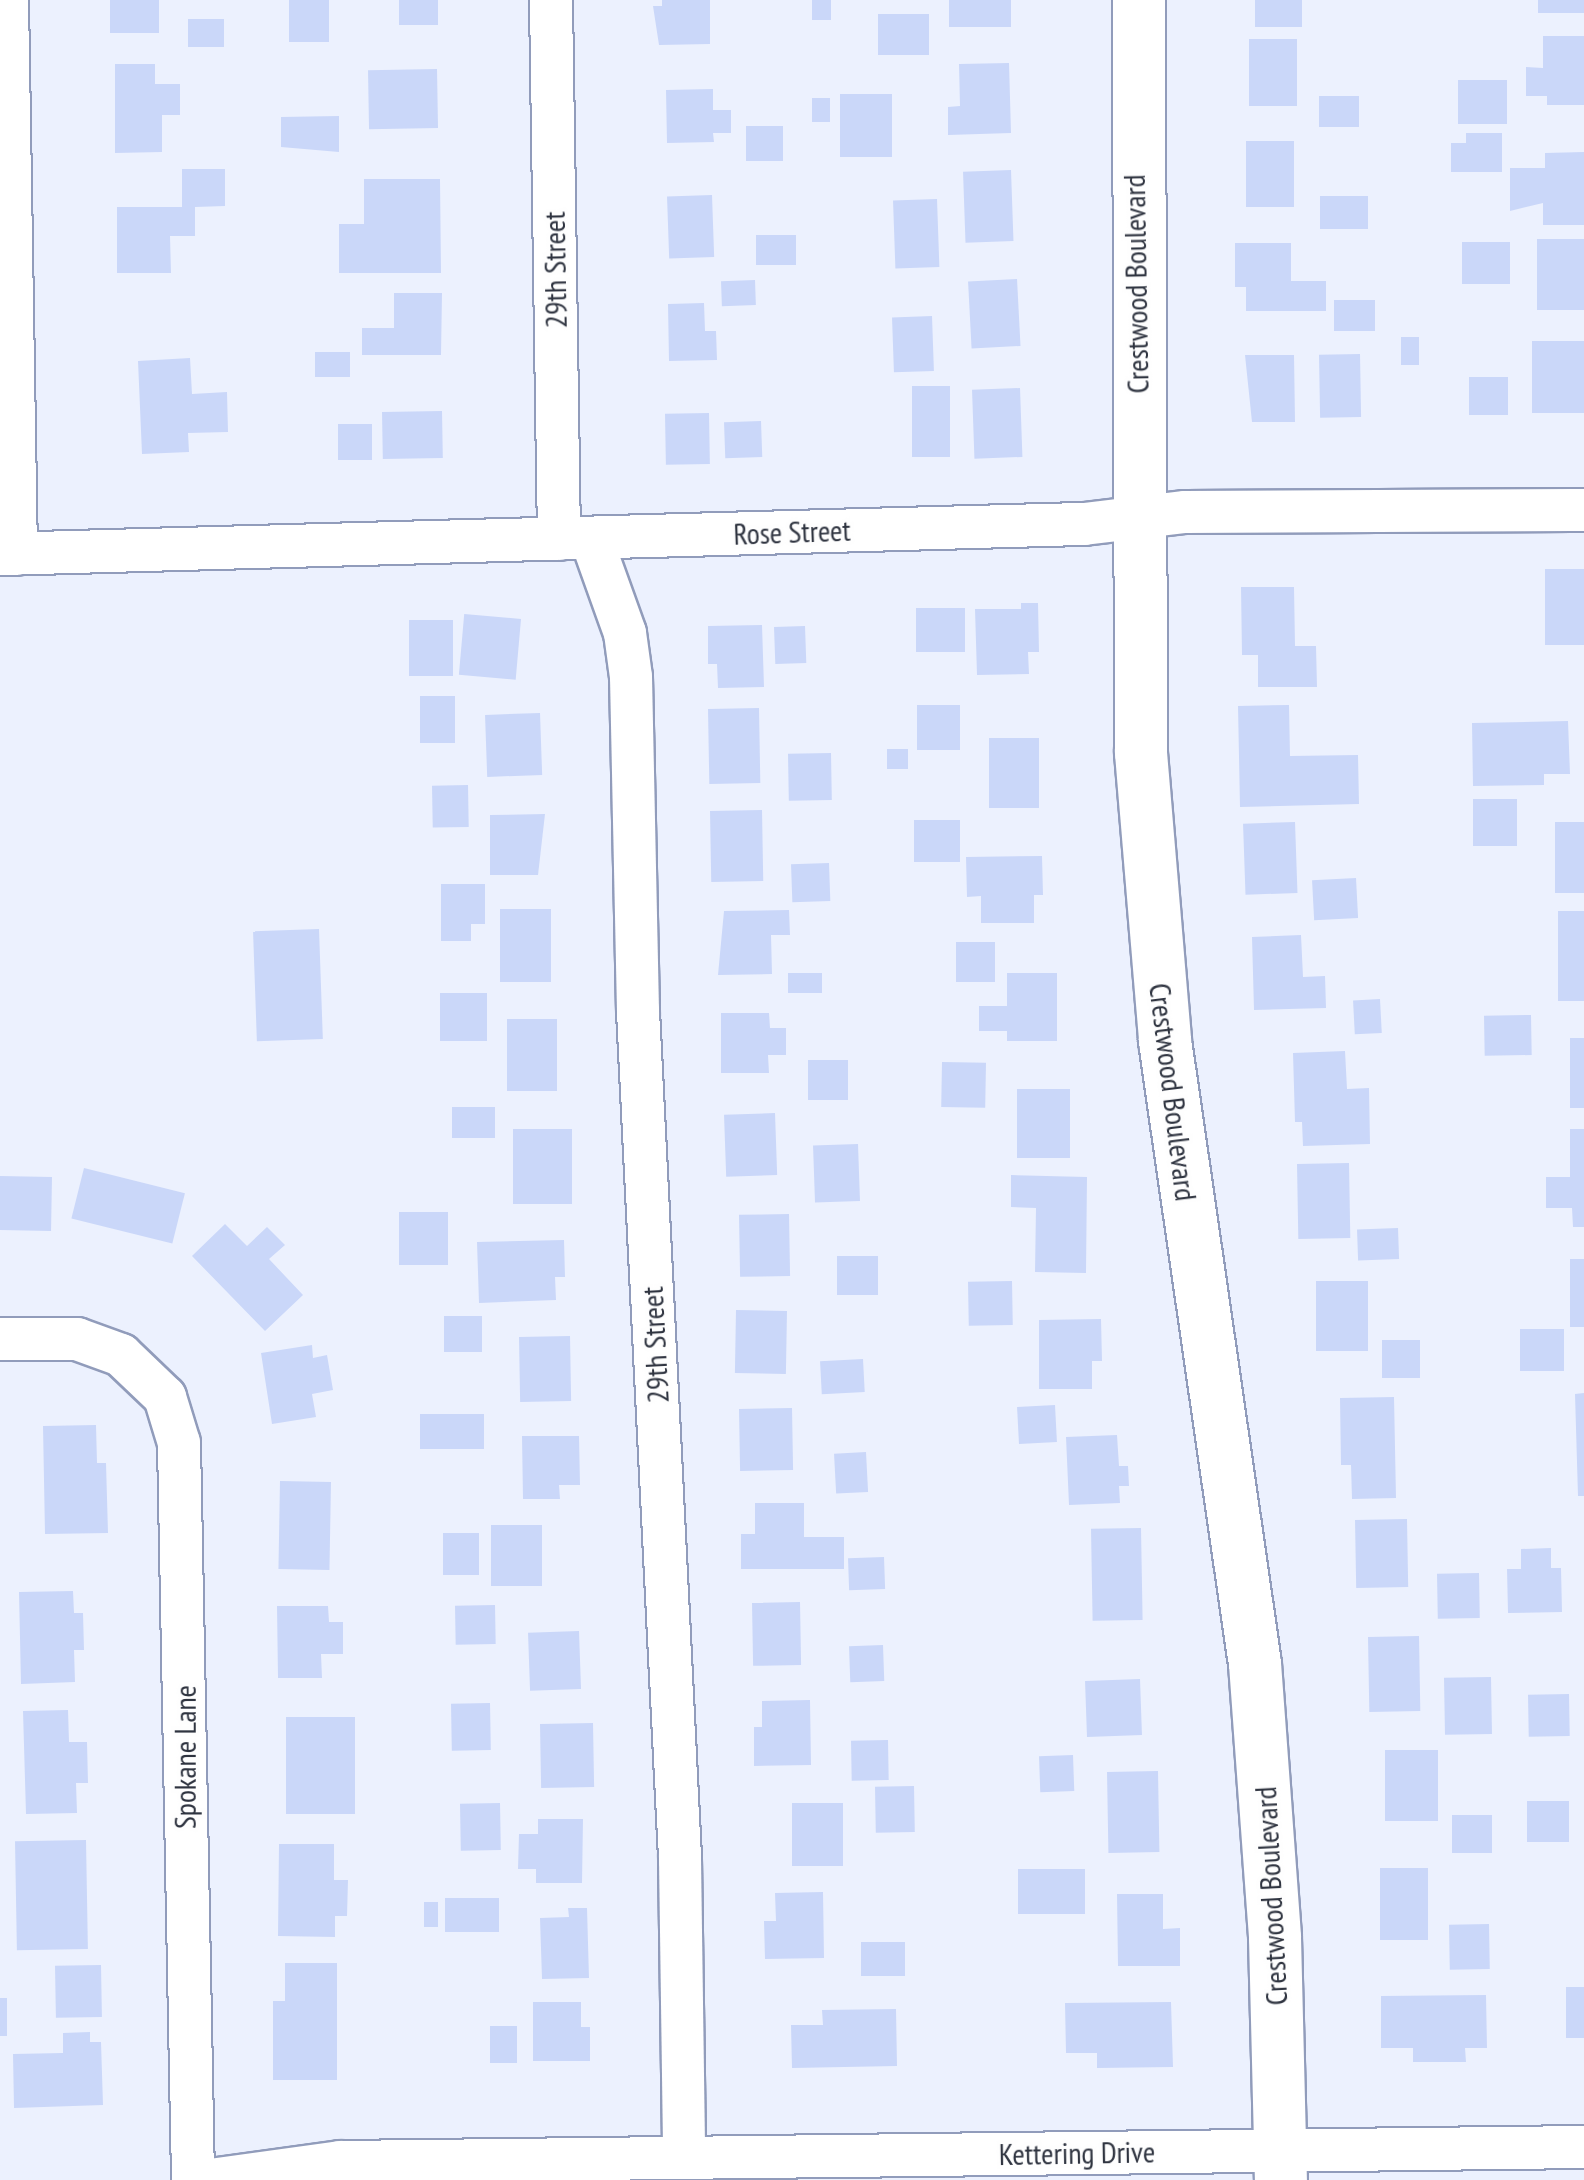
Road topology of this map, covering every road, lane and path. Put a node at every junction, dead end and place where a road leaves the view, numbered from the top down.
1 (7, 0) edge
2 (551, 0) edge
3 (1139, 0) edge
4 (1584, 510) edge
5 (1139, 516) junction
6 (575, 539) junction
7 (8, 554) edge
8 (0, 1339) edge
9 (1584, 2146) edge
10 (684, 2157) junction
11 (1280, 2165) edge
12 (193, 2180) edge
13 (211, 2180) edge

1 - 7 street
2 - 6 street, 29th Street
3 - 5 street, Crestwood Boulevard
4 - 5 street, Rose Street
5 - 6 street, Rose Street
5 - 11 street, Crestwood Boulevard
6 - 7 street, Rose Street
6 - 10 street, 29th Street
8 - 12 street, Spokane Lane
9 - 11 street, Kettering Drive
10 - 11 street, Kettering Drive
10 - 13 street, Kettering Drive

